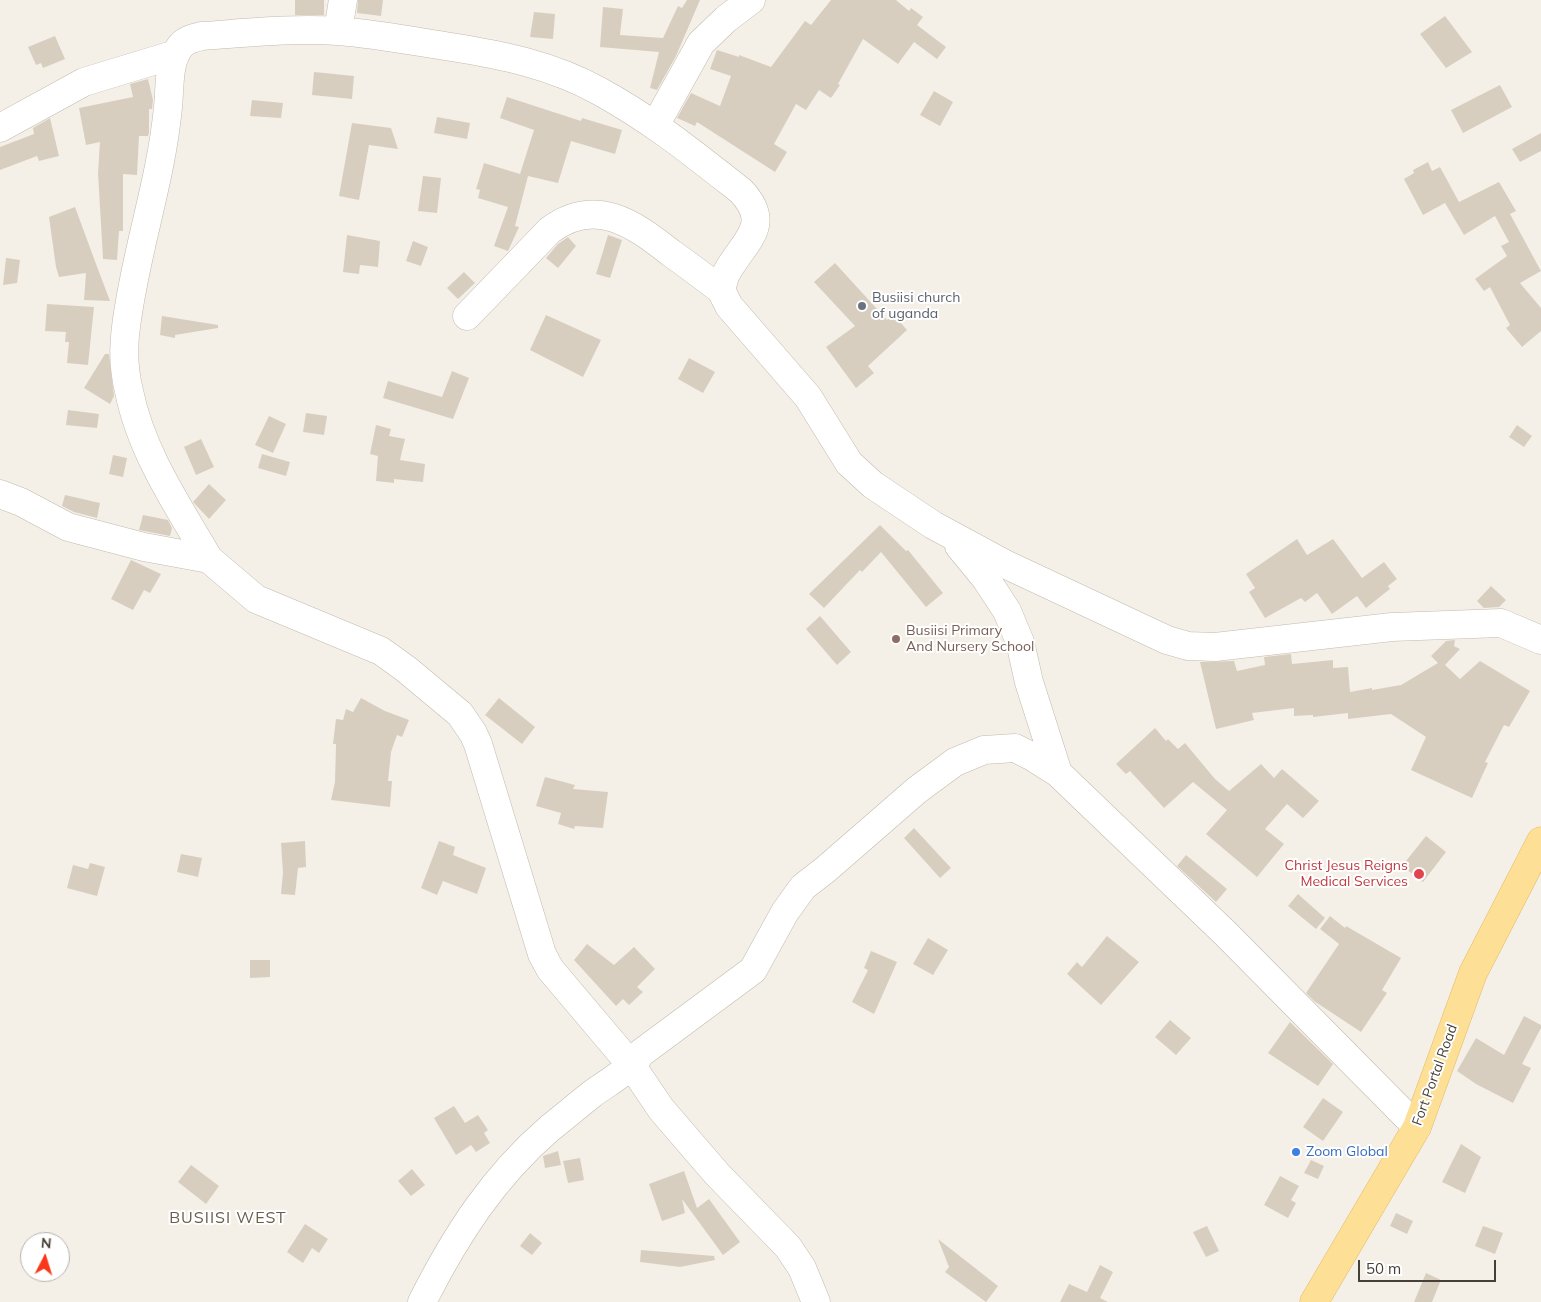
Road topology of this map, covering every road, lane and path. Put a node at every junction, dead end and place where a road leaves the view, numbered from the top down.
1 (343, 0) edge
2 (751, 0) edge
3 (338, 31) junction
4 (176, 54) junction
5 (656, 124) junction
6 (0, 128) edge
7 (721, 290) junction
8 (467, 316) dead end
9 (0, 494) edge
10 (951, 535) junction
11 (209, 558) junction
12 (1541, 640) edge
13 (1058, 773) junction
14 (1541, 841) edge
15 (632, 1066) junction
16 (1417, 1127) junction
17 (422, 1302) edge
18 (816, 1302) edge
19 (1314, 1302) edge

1 - 3 street
2 - 5 street
3 - 4 street
3 - 5 street
4 - 6 street
4 - 11 street
5 - 7 street
7 - 8 street
7 - 10 street
9 - 11 street
10 - 12 street
10 - 13 street
11 - 15 street
13 - 15 street
13 - 16 street
14 - 16 main road, Fort Portal Road
15 - 17 street
15 - 18 street
16 - 19 main road, Fort Portal Road

